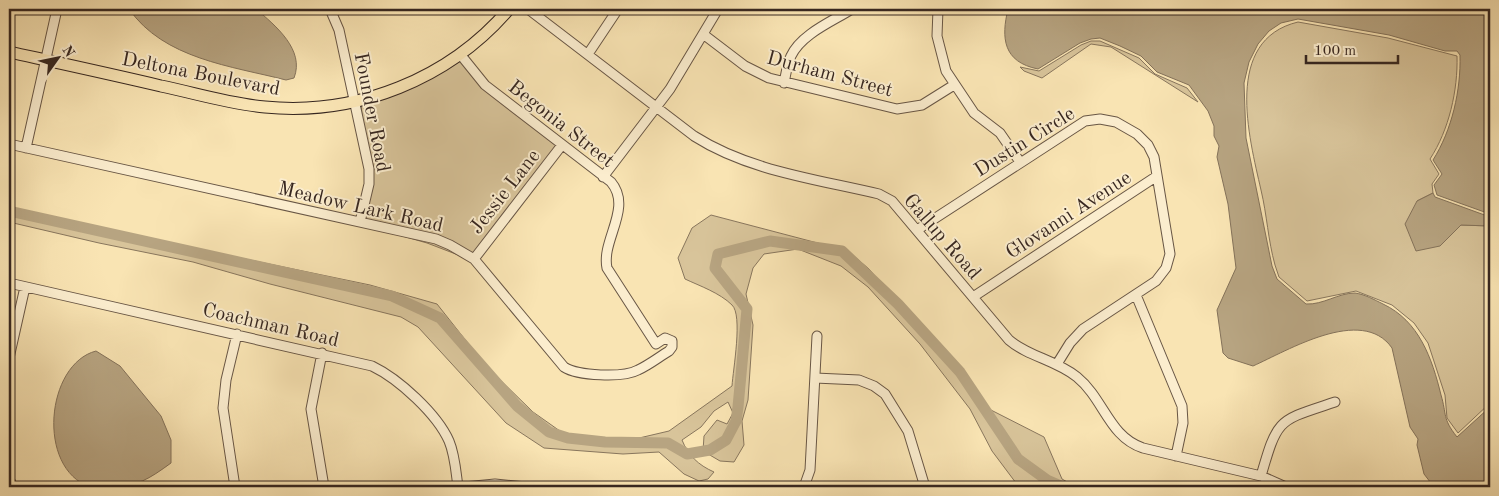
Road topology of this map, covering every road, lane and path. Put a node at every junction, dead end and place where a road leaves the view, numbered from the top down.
1 (57, 9) edge
2 (330, 9) edge
3 (509, 9) edge
4 (528, 9) edge
5 (618, 9) edge
6 (718, 9) edge
7 (852, 9) edge
8 (938, 9) edge
9 (703, 34) junction
10 (9, 52) edge
11 (460, 54) junction
12 (588, 54) junction
13 (46, 60) junction
14 (784, 83) junction
15 (954, 85) junction
16 (355, 102) junction
17 (656, 108) junction
18 (9, 144) edge
19 (562, 145) junction
20 (26, 148) junction
21 (1020, 162) junction
22 (603, 176) junction
23 (1157, 176) junction
24 (360, 222) junction
25 (917, 230) junction
26 (474, 259) junction
27 (9, 283) edge
28 (25, 287) junction
29 (1136, 294) junction
30 (973, 297) junction
31 (237, 334) junction
32 (817, 336) dead end
33 (672, 341) joint
34 (322, 353) junction
35 (9, 358) edge
36 (1057, 364) junction
37 (815, 378) junction
38 (1335, 402) dead end
39 (1176, 456) junction
40 (1261, 476) junction
41 (9, 479) edge
42 (13, 487) edge
43 (235, 487) edge
44 (324, 487) edge
45 (458, 487) edge
46 (464, 487) edge
47 (526, 487) edge
48 (804, 487) edge
49 (925, 487) edge
50 (1286, 487) edge

1 - 13 street
2 - 16 street, Founder Road
3 - 11 main road, Deltona Boulevard
4 - 12 street, Gallup Road
5 - 12 street
6 - 9 street
7 - 14 street
8 - 15 street
9 - 14 street, Durham Street
9 - 17 street
10 - 13 main road, Deltona Boulevard
11 - 16 main road, Deltona Boulevard
11 - 19 street, Begonia Street
12 - 17 street, Gallup Road
13 - 16 main road, Deltona Boulevard
13 - 20 street
14 - 15 street, Durham Street
15 - 21 street
16 - 24 street, Founder Road
17 - 22 street
17 - 25 street, Gallup Road
18 - 20 street, Meadow Lark Road
19 - 22 street, Begonia Street
19 - 26 street, Jessie Lane
20 - 24 street, Meadow Lark Road
21 - 23 street, Dustin Circle
21 - 25 street, Dustin Circle
22 - 33 street, Begonia Street
23 - 29 street, Dustin Circle
23 - 30 street, Glovanni Avenue
24 - 26 street, Meadow Lark Road
25 - 30 street, Gallup Road
26 - 33 street, Meadow Lark Road
27 - 28 street, Coachman Road
28 - 31 street, Coachman Road
28 - 35 street
29 - 36 street, Dustin Circle
29 - 39 street
30 - 36 street, Gallup Road
31 - 34 street, Coachman Road
31 - 43 street
32 - 37 street
34 - 44 street
34 - 45 street, Coachman Road
36 - 39 street, Gallup Road
37 - 48 street
37 - 49 street
38 - 40 street
39 - 40 street, Gallup Road
40 - 50 street, Gallup Road
41 - 42 street
46 - 47 street

